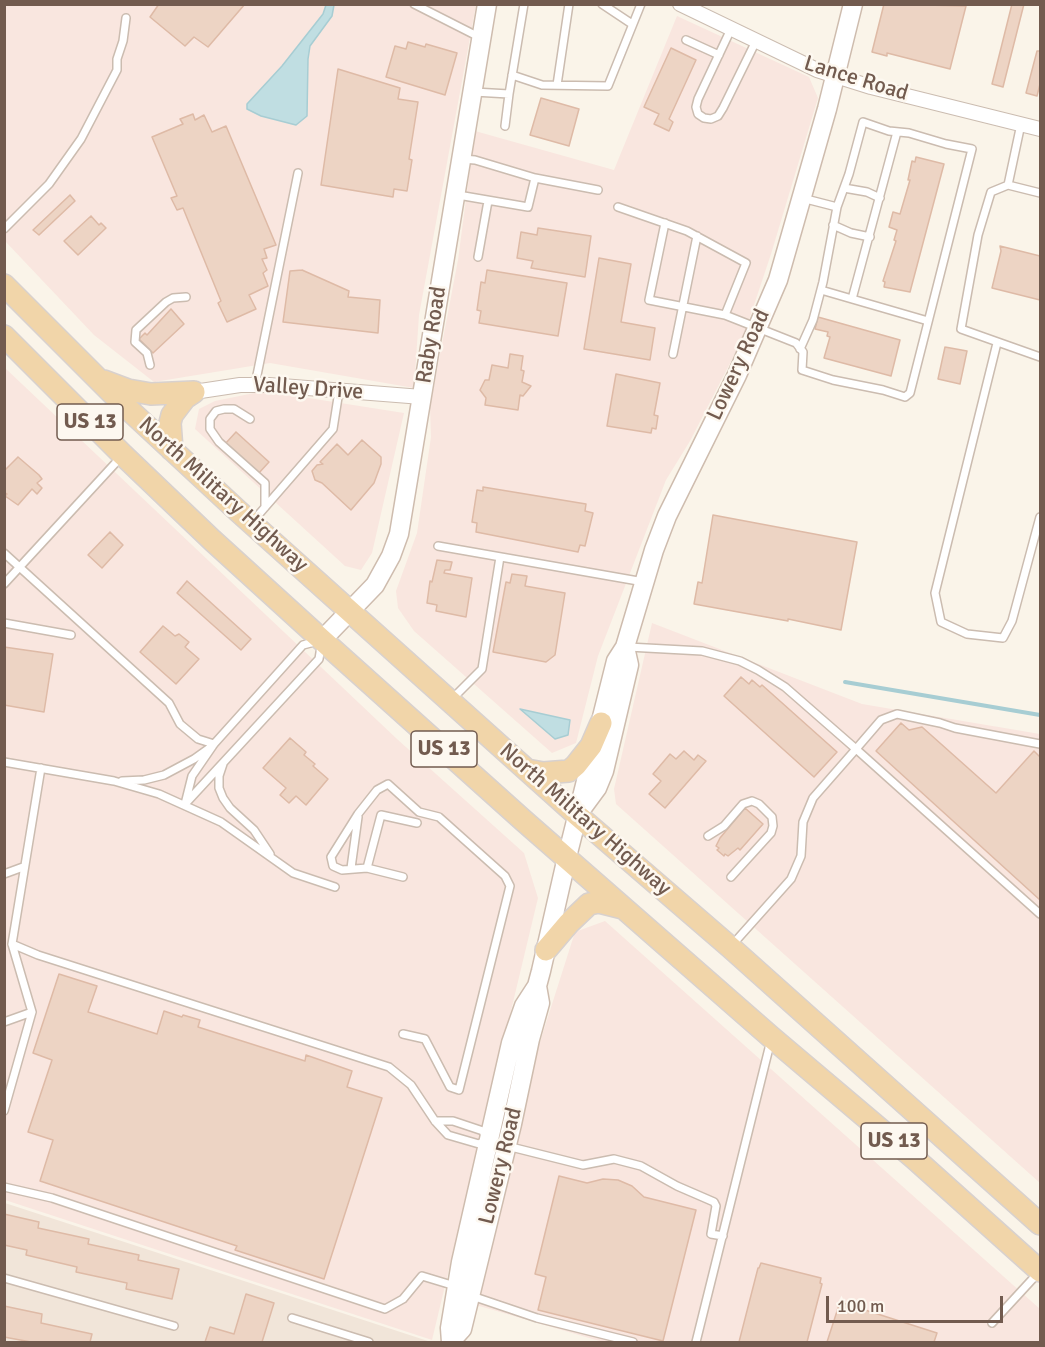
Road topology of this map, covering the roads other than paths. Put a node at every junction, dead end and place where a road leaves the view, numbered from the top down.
1 (414, 4) edge
2 (487, 4) edge
3 (524, 4) edge
4 (569, 4) edge
5 (602, 4) edge
6 (641, 4) edge
7 (681, 4) edge
8 (853, 4) edge
9 (126, 18) dead end
10 (632, 24) junction
11 (731, 29) junction
12 (481, 38) junction
13 (686, 40) dead end
14 (756, 41) junction
15 (719, 55) junction
16 (512, 75) junction
17 (836, 77) junction
18 (557, 85) junction
19 (471, 91) junction
20 (509, 94) junction
21 (1021, 124) junction
22 (505, 126) dead end
23 (1041, 129) edge
24 (897, 132) junction
25 (460, 159) junction
26 (298, 173) dead end
27 (534, 178) junction
28 (1008, 186) junction
29 (844, 188) junction
30 (598, 190) dead end
31 (1041, 194) edge
32 (455, 195) junction
33 (802, 198) junction
34 (880, 198) junction
35 (488, 201) junction
36 (618, 207) dead end
37 (837, 207) junction
38 (665, 223) junction
39 (833, 225) junction
40 (4, 229) edge
41 (697, 236) junction
42 (870, 237) junction
43 (478, 257) dead end
44 (4, 285) edge
45 (821, 290) junction
46 (186, 297) dead end
47 (852, 299) junction
48 (681, 306) junction
49 (725, 315) junction
50 (928, 321) junction
51 (759, 328) junction
52 (4, 336) edge
53 (997, 343) junction
54 (800, 349) junction
55 (673, 354) dead end
56 (1041, 357) edge
57 (150, 365) dead end
58 (98, 379) junction
59 (255, 385) junction
60 (339, 391) junction
61 (195, 392) junction
62 (422, 398) junction
63 (249, 419) dead end
64 (172, 450) junction
65 (123, 455) junction
66 (259, 515) junction
67 (1041, 517) edge
68 (438, 546) dead end
69 (4, 553) edge
70 (500, 557) junction
71 (19, 567) junction
72 (644, 582) junction
73 (4, 584) edge
74 (351, 611) junction
75 (4, 623) edge
76 (71, 635) dead end
77 (322, 640) junction
78 (625, 647) junction
79 (450, 701) junction
80 (601, 723) junction
81 (214, 744) junction
82 (1041, 744) edge
83 (856, 749) junction
84 (224, 761) junction
85 (4, 762) edge
86 (40, 768) junction
87 (527, 770) junction
88 (114, 781) junction
89 (185, 804) junction
90 (358, 814) junction
91 (577, 815) junction
92 (417, 822) dead end
93 (708, 836) dead end
94 (271, 856) junction
95 (567, 857) junction
96 (23, 867) junction
97 (351, 868) junction
98 (368, 868) junction
99 (4, 874) edge
100 (403, 877) dead end
101 (731, 878) dead end
102 (335, 887) dead end
103 (626, 909) junction
104 (1041, 914) edge
105 (12, 944) junction
106 (730, 947) junction
107 (546, 950) junction
108 (32, 1012) junction
109 (4, 1022) edge
110 (403, 1034) dead end
111 (771, 1037) junction
112 (4, 1111) edge
113 (435, 1121) junction
114 (494, 1142) junction
115 (4, 1187) edge
116 (1041, 1224) edge
117 (723, 1236) junction
118 (1040, 1270) edge
119 (4, 1278) edge
120 (463, 1291) junction
121 (292, 1318) dead end
122 (992, 1323) dead end
123 (174, 1326) dead end
124 (369, 1342) edge
125 (452, 1342) edge
126 (633, 1342) edge
127 (696, 1342) edge

1 - 12 lane
2 - 12 street, Raby Road
3 - 16 lane
4 - 18 lane
5 - 10 lane
6 - 10 lane
7 - 11 street, Lance Road
8 - 17 street, Lowery Road
9 - 40 lane
10 - 18 lane
11 - 14 street, Lance Road
11 - 15 lane
12 - 19 street, Raby Road
13 - 15 lane
14 - 15 lane
14 - 17 street, Lance Road
16 - 18 lane
16 - 20 lane
17 - 21 street, Lance Road
17 - 33 street, Lowery Road
19 - 20 lane
19 - 25 street, Raby Road
20 - 22 lane
21 - 23 street, Lance Road
21 - 28 lane
24 - 29 lane
24 - 34 lane
24 - 50 lane
25 - 27 lane
25 - 32 street, Raby Road
26 - 59 lane
27 - 30 lane
27 - 35 lane
28 - 31 lane
28 - 53 lane
29 - 34 lane
29 - 37 lane
32 - 35 lane
32 - 62 street, Raby Road
33 - 37 lane
33 - 51 street, Lowery Road
34 - 42 lane
35 - 43 lane
36 - 38 lane
37 - 39 lane
38 - 41 lane
38 - 48 lane
39 - 42 lane
39 - 45 lane
41 - 48 lane
41 - 49 lane
42 - 47 lane
44 - 58 main road, North Military Highway / US 13
45 - 47 lane
45 - 54 lane
46 - 57 lane
47 - 50 lane
48 - 49 lane
48 - 55 lane
49 - 51 lane
50 - 54 lane
51 - 54 lane
51 - 72 street, Lowery Road
52 - 65 main road, North Military Highway / US 13
53 - 56 lane
53 - 67 lane
58 - 61 main road
58 - 64 main road, North Military Highway / US 13
59 - 60 street, Valley Drive
59 - 61 street, Valley Drive
60 - 62 street, Valley Drive
60 - 66 lane
61 - 64 main road
62 - 74 street, Raby Road
63 - 66 lane
64 - 66 main road, North Military Highway / US 13
65 - 71 lane
65 - 77 main road, North Military Highway / US 13
66 - 74 main road, North Military Highway / US 13
68 - 70 lane
69 - 71 lane
70 - 72 lane
70 - 79 lane
71 - 73 lane
71 - 81 lane
72 - 78 street, Lowery Road
74 - 77 street, Raby Road
74 - 79 main road, North Military Highway / US 13
75 - 76 lane
77 - 81 lane
77 - 84 lane
77 - 95 main road, North Military Highway / US 13
78 - 80 street, Lowery Road
78 - 83 lane
78 - 91 street, Lowery Road
79 - 87 main road, North Military Highway / US 13
80 - 87 main road
80 - 91 street, Lowery Road
81 - 88 lane
81 - 89 lane
82 - 83 lane
83 - 104 lane
83 - 106 lane
84 - 89 lane
84 - 94 lane
85 - 86 lane
86 - 88 lane
86 - 96 lane
87 - 91 main road, North Military Highway / US 13
88 - 89 lane
89 - 94 lane
90 - 97 lane
90 - 97 lane
90 - 110 lane
91 - 95 street, Lowery Road
91 - 106 main road, North Military Highway / US 13
92 - 98 lane
93 - 101 lane
94 - 102 lane
95 - 103 main road, North Military Highway / US 13
95 - 107 street, Lowery Road
96 - 99 lane
96 - 105 lane
97 - 98 lane
98 - 100 lane
103 - 107 main road
103 - 111 main road, North Military Highway / US 13
105 - 108 lane
105 - 113 lane
106 - 116 main road, North Military Highway / US 13
107 - 114 street, Lowery Road
108 - 109 lane
108 - 112 lane
111 - 117 lane
111 - 118 main road, North Military Highway / US 13
113 - 114 lane
113 - 114 lane
114 - 117 lane
114 - 120 street, Lowery Road
115 - 120 lane
117 - 127 lane
118 - 122 lane
119 - 123 lane
120 - 125 street, Lowery Road
120 - 126 lane
121 - 124 lane

